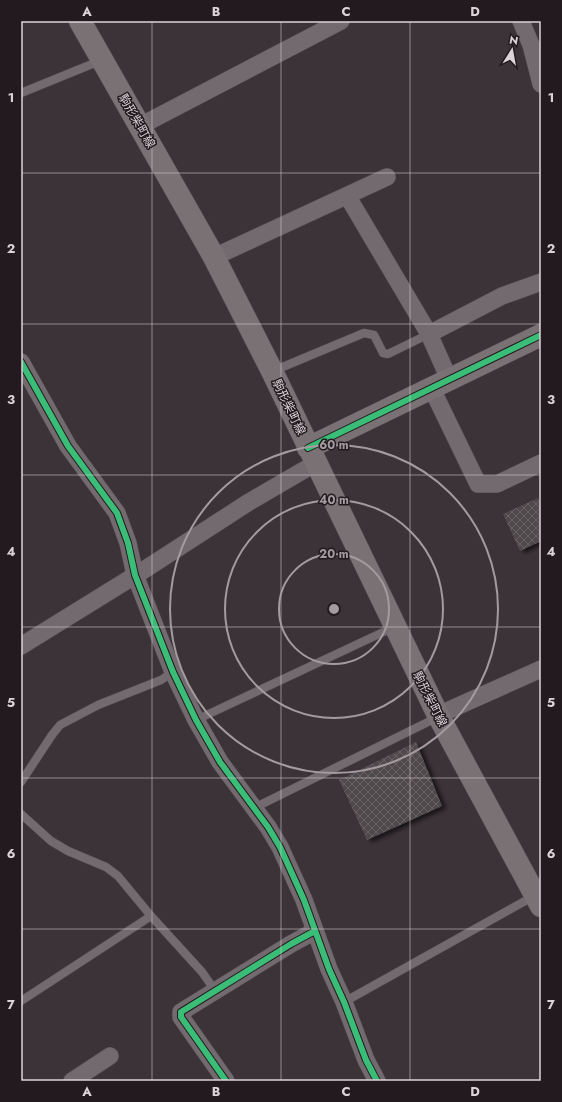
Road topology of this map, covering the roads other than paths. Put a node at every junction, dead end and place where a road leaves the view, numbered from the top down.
1 (80, 21) edge
2 (341, 21) edge
3 (521, 21) edge
4 (102, 60) junction
5 (541, 84) edge
6 (21, 93) edge
7 (140, 126) junction
8 (387, 177) dead end
9 (348, 196) junction
10 (214, 257) junction
11 (541, 282) edge
12 (429, 334) junction
13 (541, 335) edge
14 (21, 362) edge
15 (272, 371) junction
16 (440, 383) junction
17 (312, 455) junction
18 (541, 463) edge
19 (135, 575) junction
20 (395, 626) junction
21 (21, 646) edge
22 (541, 669) edge
23 (173, 672) junction
24 (438, 715) junction
25 (196, 720) junction
26 (21, 782) edge
27 (254, 808) junction
28 (21, 814) edge
29 (538, 901) edge
30 (151, 916) junction
31 (315, 931) junction
32 (216, 992) junction
33 (21, 1001) edge
34 (344, 1002) junction
35 (110, 1056) dead end
36 (72, 1081) edge
37 (226, 1081) edge
38 (377, 1081) edge

1 - 4 main road, 駒形柴町線
2 - 7 street
3 - 5 street
4 - 6 lane
4 - 7 main road, 駒形柴町線
7 - 10 main road, 駒形柴町線
8 - 9 street
9 - 10 street
9 - 12 street
10 - 15 main road, 駒形柴町線
11 - 12 street
12 - 15 lane
12 - 16 street
13 - 16 main road
14 - 19 street
15 - 17 main road, 駒形柴町線
16 - 17 main road
16 - 18 street
17 - 19 street
17 - 20 main road, 駒形柴町線
19 - 21 street
19 - 23 street
20 - 24 main road, 駒形柴町線
20 - 25 lane
22 - 24 street
23 - 25 street
23 - 26 lane
24 - 27 lane
24 - 29 main road, 駒形柴町線
25 - 27 street
27 - 31 street
28 - 30 lane
29 - 34 lane
30 - 32 lane
30 - 33 lane
31 - 32 street
31 - 34 street
32 - 37 street
34 - 38 street
35 - 36 street

